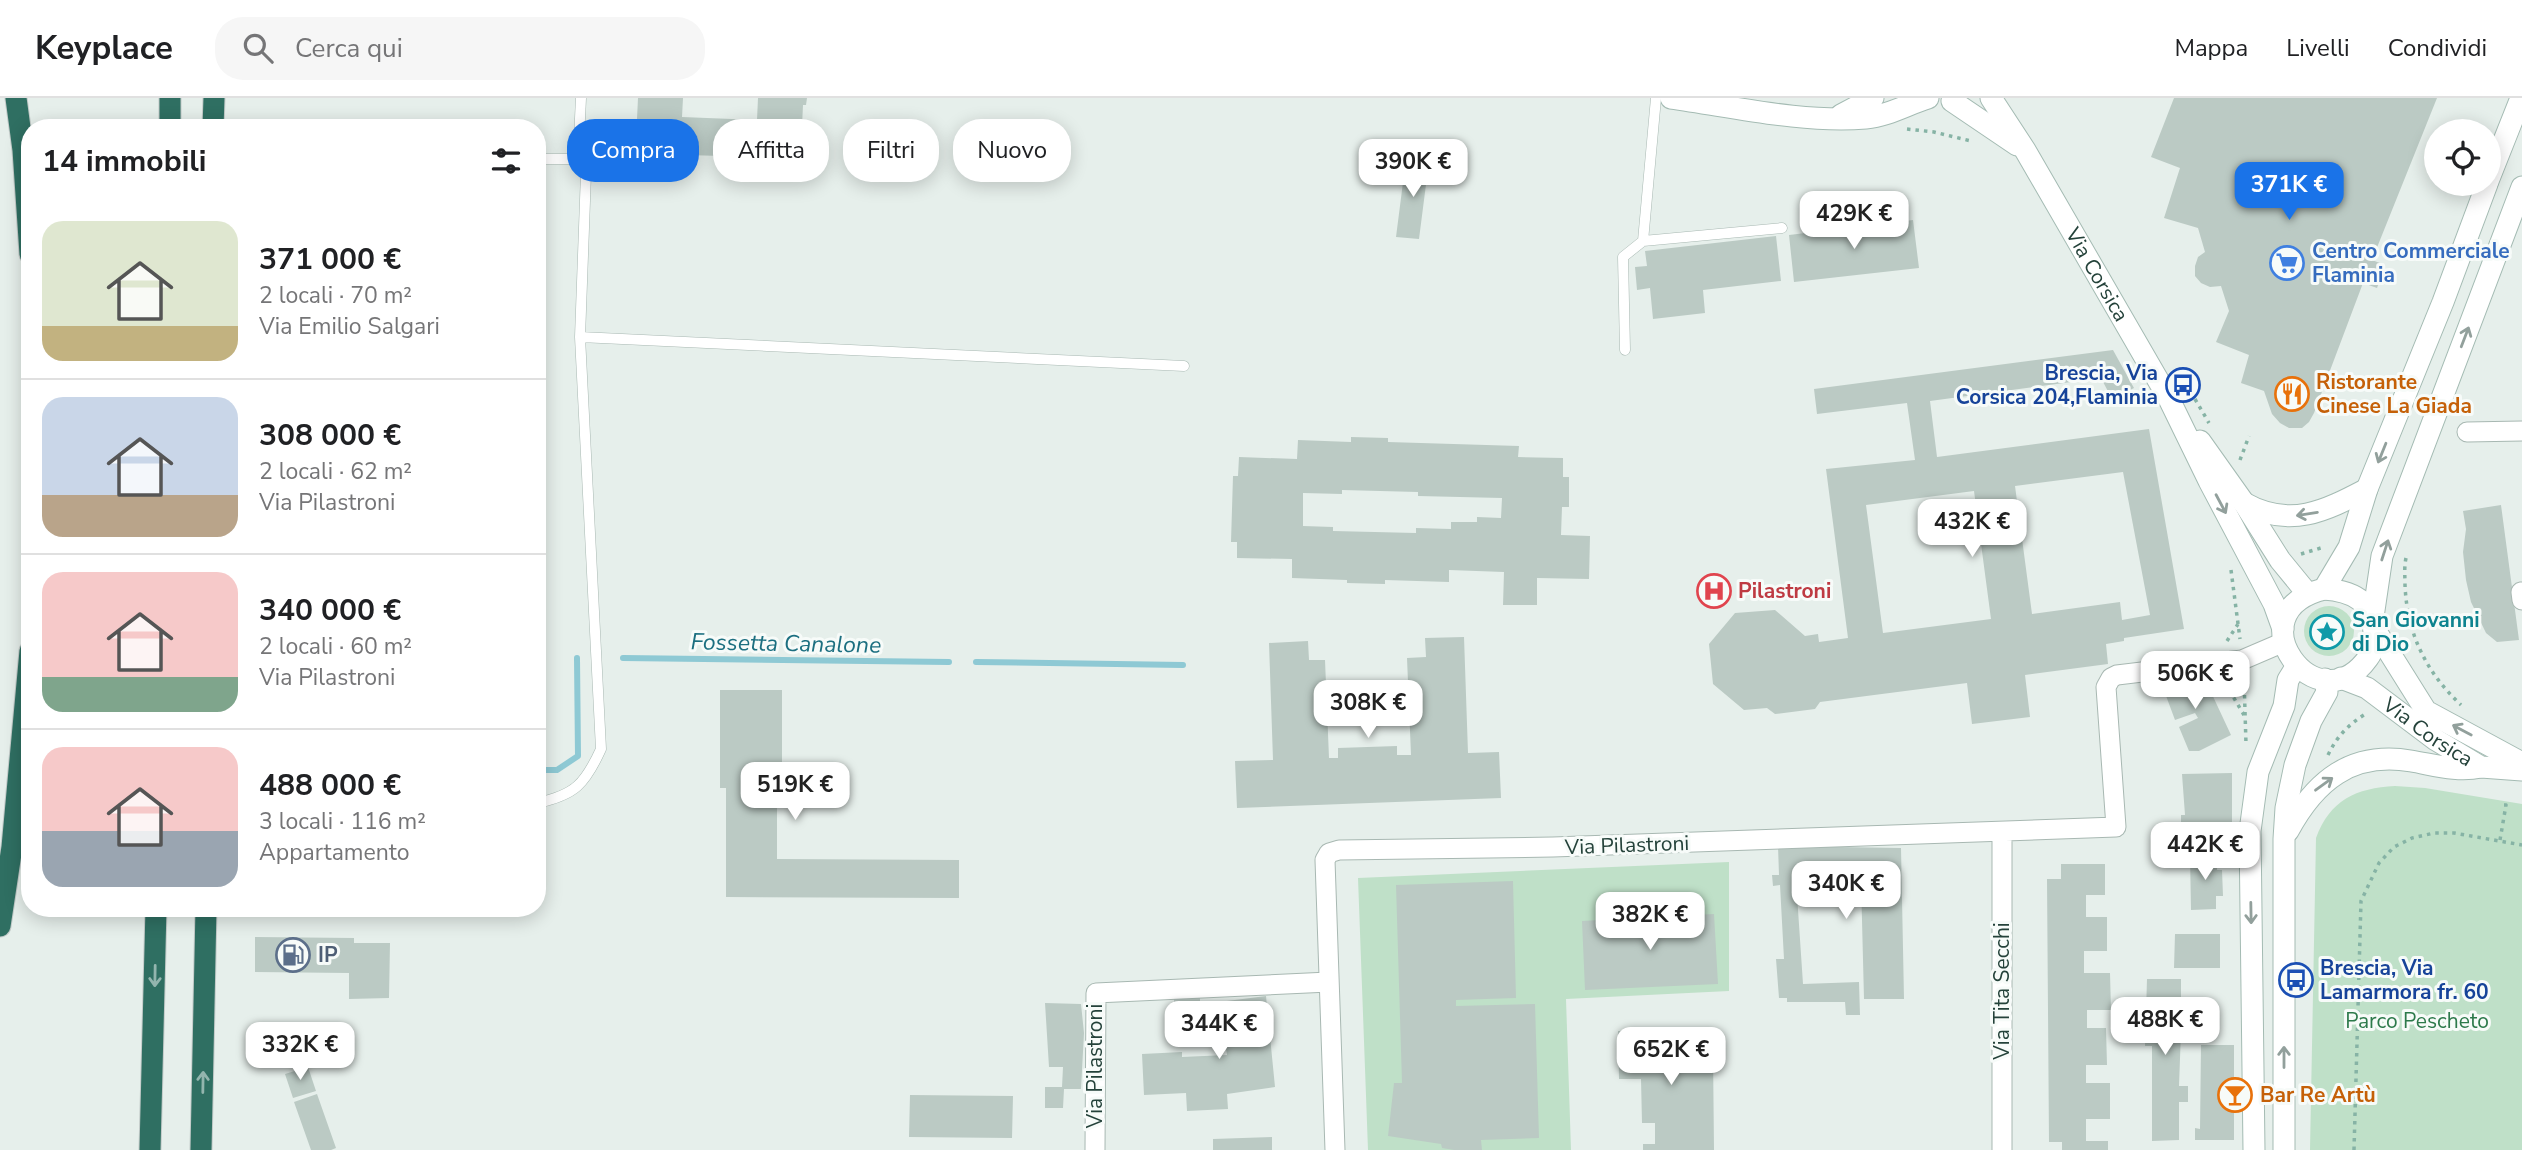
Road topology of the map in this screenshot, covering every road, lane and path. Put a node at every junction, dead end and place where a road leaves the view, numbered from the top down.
1 (16, 98) edge
2 (170, 98) edge
3 (214, 98) edge
4 (581, 98) edge
5 (1656, 98) edge
6 (1671, 98) edge
7 (1873, 98) edge
8 (1928, 98) edge
9 (1991, 98) edge
10 (2521, 98) edge
11 (1952, 99) edge
12 (1835, 118) junction
13 (170, 119) edge
14 (214, 119) edge
15 (580, 119) edge
16 (1900, 128) dead end
17 (21, 135) edge
18 (1973, 141) dead end
19 (2025, 149) junction
20 (2501, 149) edge
21 (546, 159) edge
22 (567, 159) edge
23 (586, 182) edge
24 (2522, 187) edge
25 (2483, 196) edge
26 (1782, 228) dead end
27 (1643, 241) junction
28 (580, 337) junction
29 (1625, 351) dead end
30 (1184, 366) dead end
31 (2169, 400) junction
32 (2522, 431) edge
33 (2467, 432) dead end
34 (2249, 436) dead end
35 (2236, 472) dead end
36 (2367, 489) junction
37 (2244, 503) junction
38 (2331, 545) dead end
39 (2407, 552) dead end
40 (2297, 555) dead end
41 (2231, 565) dead end
42 (2316, 591) junction
43 (2521, 592) edge
44 (2522, 600) edge
45 (2374, 622) junction
46 (2238, 624) dead end
47 (2284, 636) junction
48 (2296, 667) junction
49 (2333, 679) junction
50 (2463, 707) dead end
51 (2365, 713) dead end
52 (2332, 747) dead end
53 (21, 749) edge
54 (2522, 763) edge
55 (2481, 767) junction
56 (2522, 770) edge
57 (546, 801) edge
58 (2503, 805) dead end
59 (2002, 832) junction
60 (2284, 839) junction
61 (2500, 840) junction
62 (2522, 845) edge
63 (156, 917) edge
64 (206, 917) edge
65 (0, 926) edge
66 (1329, 982) junction
67 (150, 1150) edge
68 (201, 1150) edge
69 (1095, 1150) edge
70 (1335, 1150) edge
71 (2002, 1150) edge
72 (2254, 1150) edge
73 (2284, 1150) edge
74 (2354, 1150) edge

1 - 17 highway
2 - 13 highway
3 - 14 highway
4 - 15 lane
5 - 27 lane
6 - 12 main road
7 - 12 main road
8 - 12 main road
9 - 19 main road, Via Corsica
10 - 20 main road
11 - 19 main road, Via Corsica
16 - 18 path
19 - 31 main road, Via Corsica
21 - 22 lane
23 - 28 lane
45 -> 24 main road
25 -> 36 main road
26 - 27 lane
27 - 29 lane
28 - 30 lane
28 - 57 lane
31 - 37 main road, Via Corsica
31 -> 47 main road, Via Corsica
32 - 33 street
34 - 35 path
36 -> 37 main road
36 - 42 main road
37 - 42 main road, Via Corsica
38 - 40 path
39 - 50 path
41 - 46 path
42 - 45 main road
42 - 47 main road
43 - 44 street
45 - 49 main road
54 -> 45 main road, Via Corsica
47 - 48 main road
47 - 59 street, Via Pilastroni
48 - 49 main road
48 -> 72 main road
49 - 55 main road, Via Corsica
49 - 60 main road
51 - 52 path
53 - 65 highway
55 - 56 main road, Via Corsica
60 -> 55 main road
58 - 61 path
59 - 66 street, Via Pilastroni
59 - 71 street, Via Tita Secchi
73 -> 60 main road
61 - 62 path
61 - 74 path
63 -> 67 highway
68 -> 64 highway
66 - 69 street, Via Pilastroni
66 - 70 street

